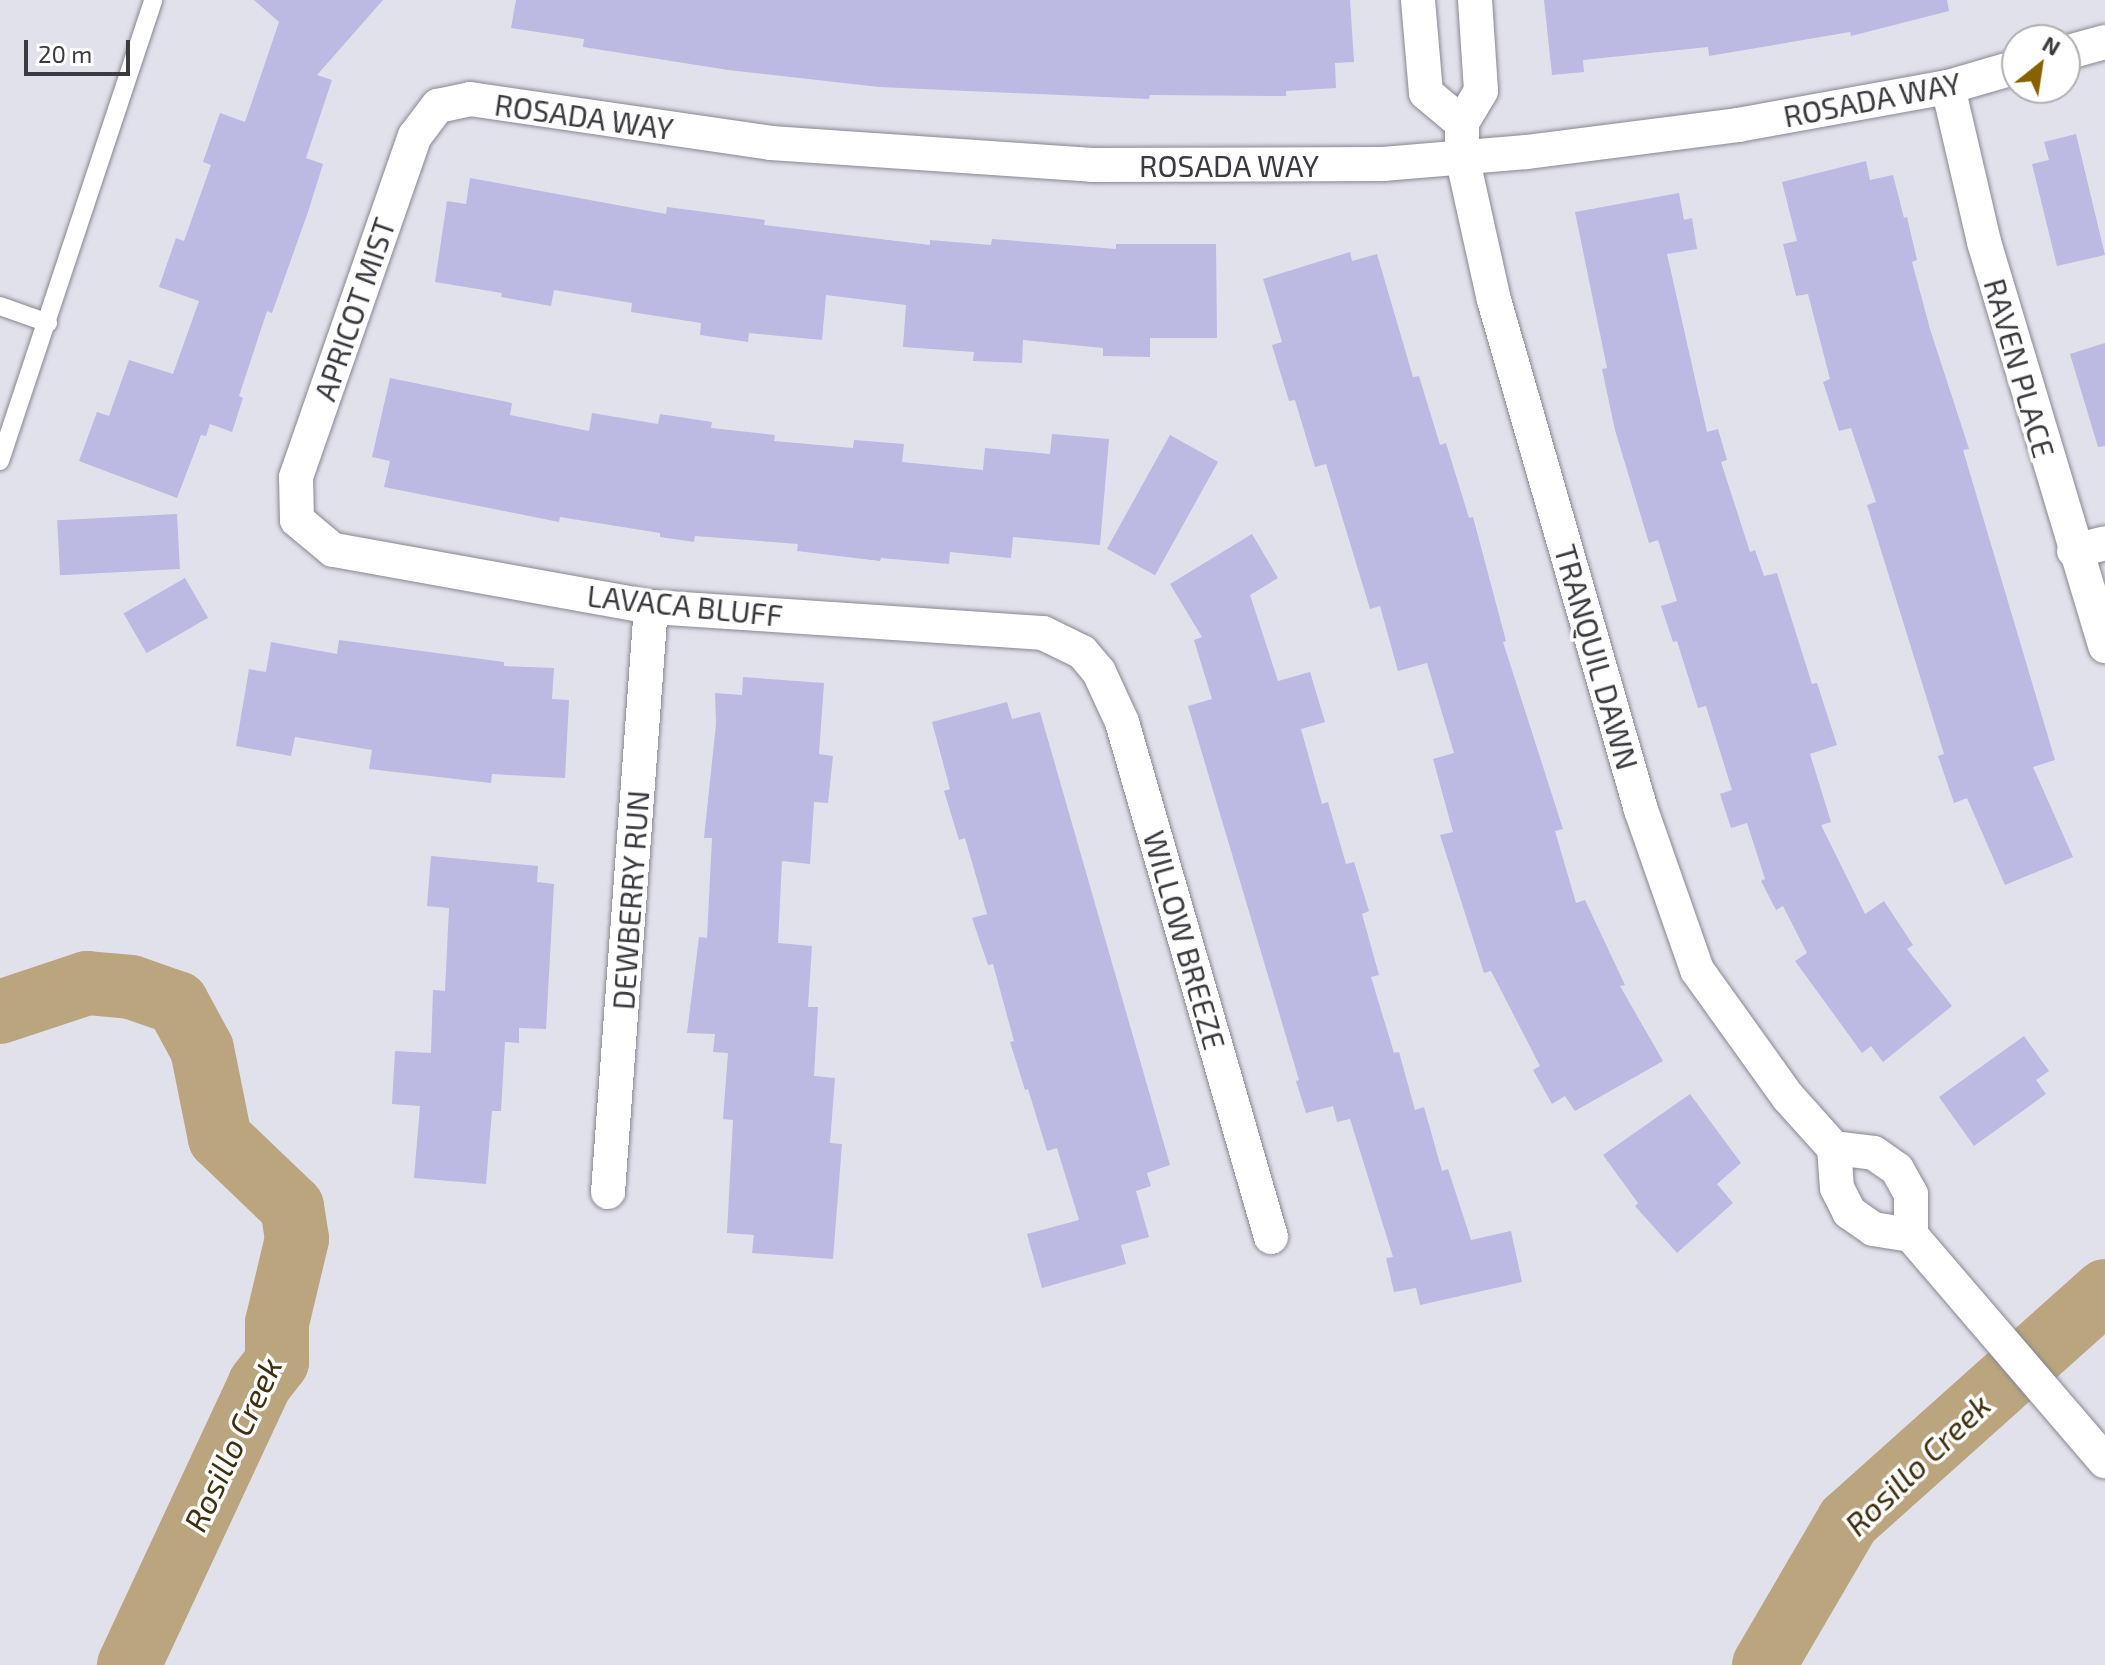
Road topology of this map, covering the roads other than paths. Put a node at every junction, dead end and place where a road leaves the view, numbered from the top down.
1 (153, 0) edge
2 (1418, 0) edge
3 (1475, 0) edge
4 (2105, 42) edge
5 (2081, 49) edge
6 (2001, 72) edge
7 (1948, 87) junction
8 (438, 106) joint
9 (1462, 123) junction
10 (1462, 156) junction
11 (0, 306) edge
12 (48, 323) junction
13 (0, 461) edge
14 (297, 520) joint
15 (2090, 547) edge
16 (651, 607) junction
17 (2105, 646) edge
18 (1082, 652) joint
19 (1834, 1148) junction
20 (608, 1192) dead end
21 (1911, 1235) junction
22 (1271, 1237) dead end
23 (2105, 1461) edge

1 - 12 lane
2 - 9 street
3 - 9 street, TRANQUIL DAWN
4 - 5 street
6 - 7 street, ROSADA WAY
7 - 10 street, ROSADA WAY
7 - 15 street, RAVEN PLACE
8 - 10 street, ROSADA WAY
8 - 14 street, APRICOT MIST
9 - 10 street, TRANQUIL DAWN
10 - 19 street, TRANQUIL DAWN
11 - 12 lane
12 - 13 lane
14 - 16 street, LAVACA BLUFF
15 - 17 street, RAVEN PLACE
16 - 18 street, LAVACA BLUFF
16 - 20 street, DEWBERRY RUN
18 - 22 street, WILLOW BREEZE
19 - 21 street
19 - 21 street
21 - 23 street

